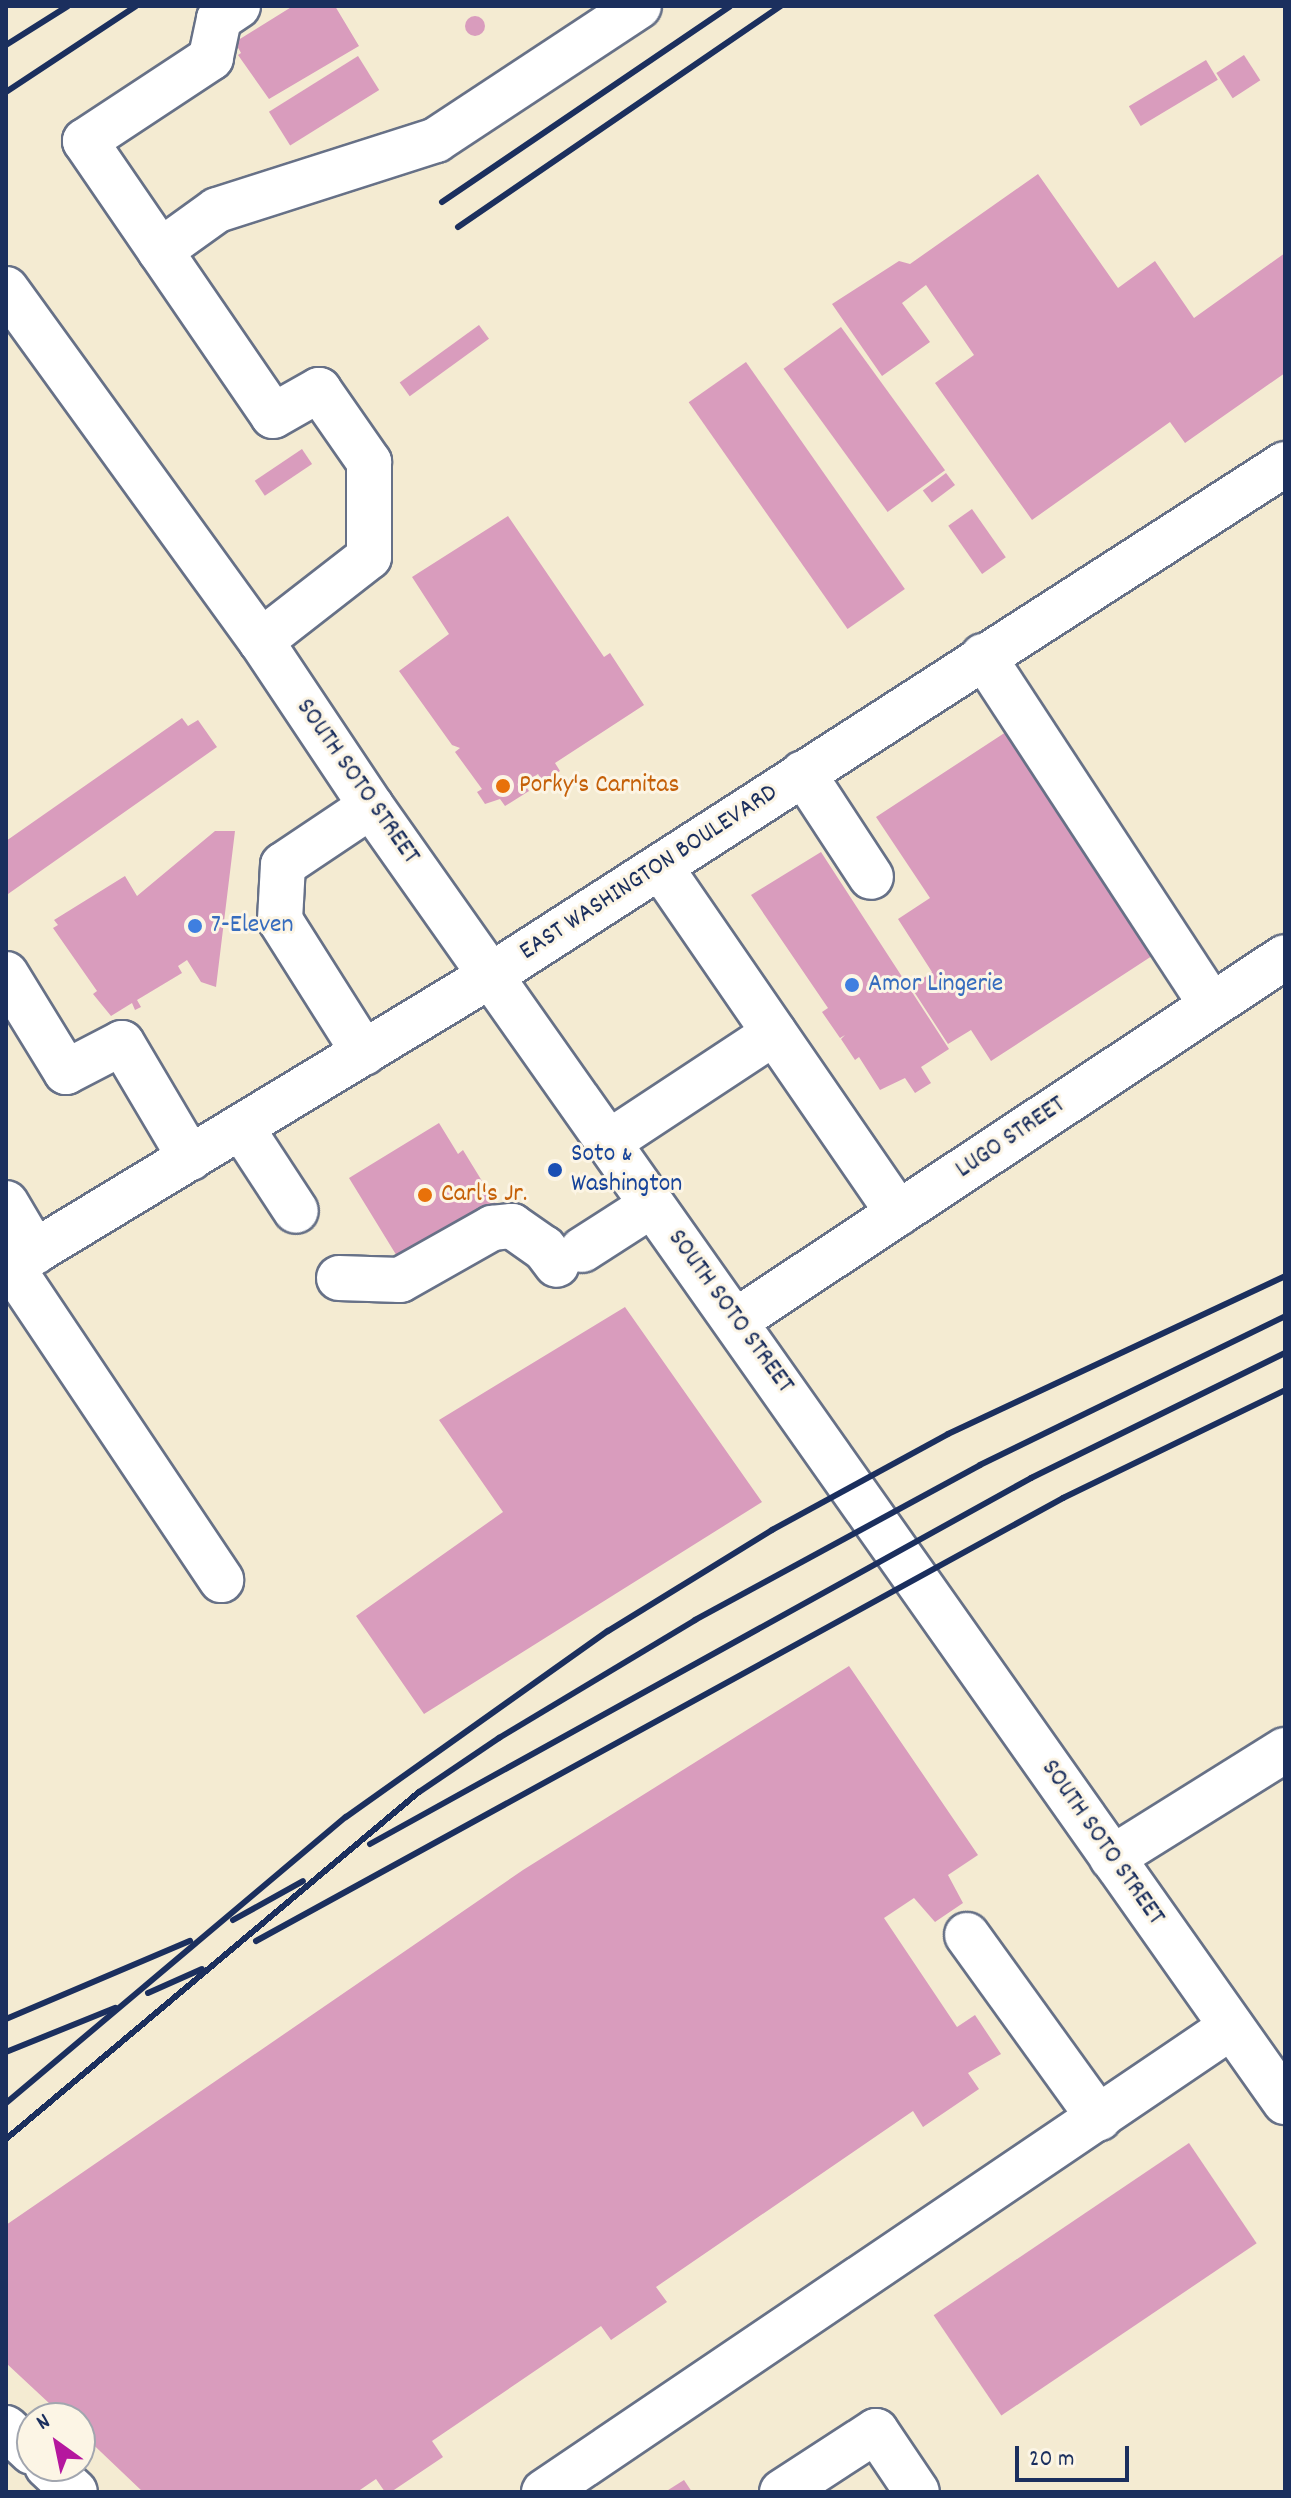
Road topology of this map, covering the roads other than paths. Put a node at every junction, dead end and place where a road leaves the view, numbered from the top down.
1 (238, 6) edge
2 (639, 6) edge
3 (160, 251) junction
4 (6, 289) edge
5 (1285, 464) edge
6 (261, 641) junction
7 (983, 656) junction
8 (803, 773) junction
9 (371, 806) junction
10 (661, 868) junction
11 (871, 877) dead end
12 (1285, 957) edge
13 (6, 974) edge
14 (493, 974) junction
15 (1211, 1005) junction
16 (774, 1033) junction
17 (364, 1053) junction
18 (241, 1127) junction
19 (609, 1142) junction
20 (190, 1158) junction
21 (6, 1203) edge
22 (652, 1205) junction
23 (296, 1211) dead end
24 (898, 1213) junction
25 (18, 1262) edge
26 (339, 1278) dead end
27 (737, 1320) junction
28 (221, 1580) dead end
29 (1285, 1750) edge
30 (1112, 1858) junction
31 (967, 1935) dead end
32 (1231, 2027) junction
33 (1285, 2102) edge
34 (1099, 2118) junction
35 (544, 2492) edge
36 (782, 2492) edge
37 (917, 2492) edge

1 - 3 main road
2 - 3 main road
3 - 6 main road
4 - 6 main road, SOUTH SOTO STREET
5 - 7 main road, EAST WASHINGTON BOULEVARD
6 - 9 main road, SOUTH SOTO STREET
7 - 8 main road, EAST WASHINGTON BOULEVARD
7 - 15 main road
8 - 10 main road, EAST WASHINGTON BOULEVARD
8 - 11 main road
9 - 14 main road, SOUTH SOTO STREET
9 - 17 main road
10 - 14 main road, EAST WASHINGTON BOULEVARD
10 - 16 main road
12 - 15 main road, LUGO STREET
13 - 20 main road
14 - 17 main road, EAST WASHINGTON BOULEVARD
14 - 19 main road, SOUTH SOTO STREET
15 - 24 main road, LUGO STREET
16 - 19 main road
16 - 24 main road
17 - 18 main road, EAST WASHINGTON BOULEVARD
18 - 20 main road, EAST WASHINGTON BOULEVARD
18 - 23 main road
19 - 22 main road, SOUTH SOTO STREET
20 - 25 main road, EAST WASHINGTON BOULEVARD
21 - 25 main road
22 - 26 main road
22 - 27 main road, SOUTH SOTO STREET
24 - 27 main road, LUGO STREET
25 - 28 main road
27 - 30 main road, SOUTH SOTO STREET
29 - 30 main road
30 - 32 main road, SOUTH SOTO STREET
31 - 34 main road
32 - 33 main road, SOUTH SOTO STREET
32 - 34 main road
34 - 35 main road
36 - 37 main road

